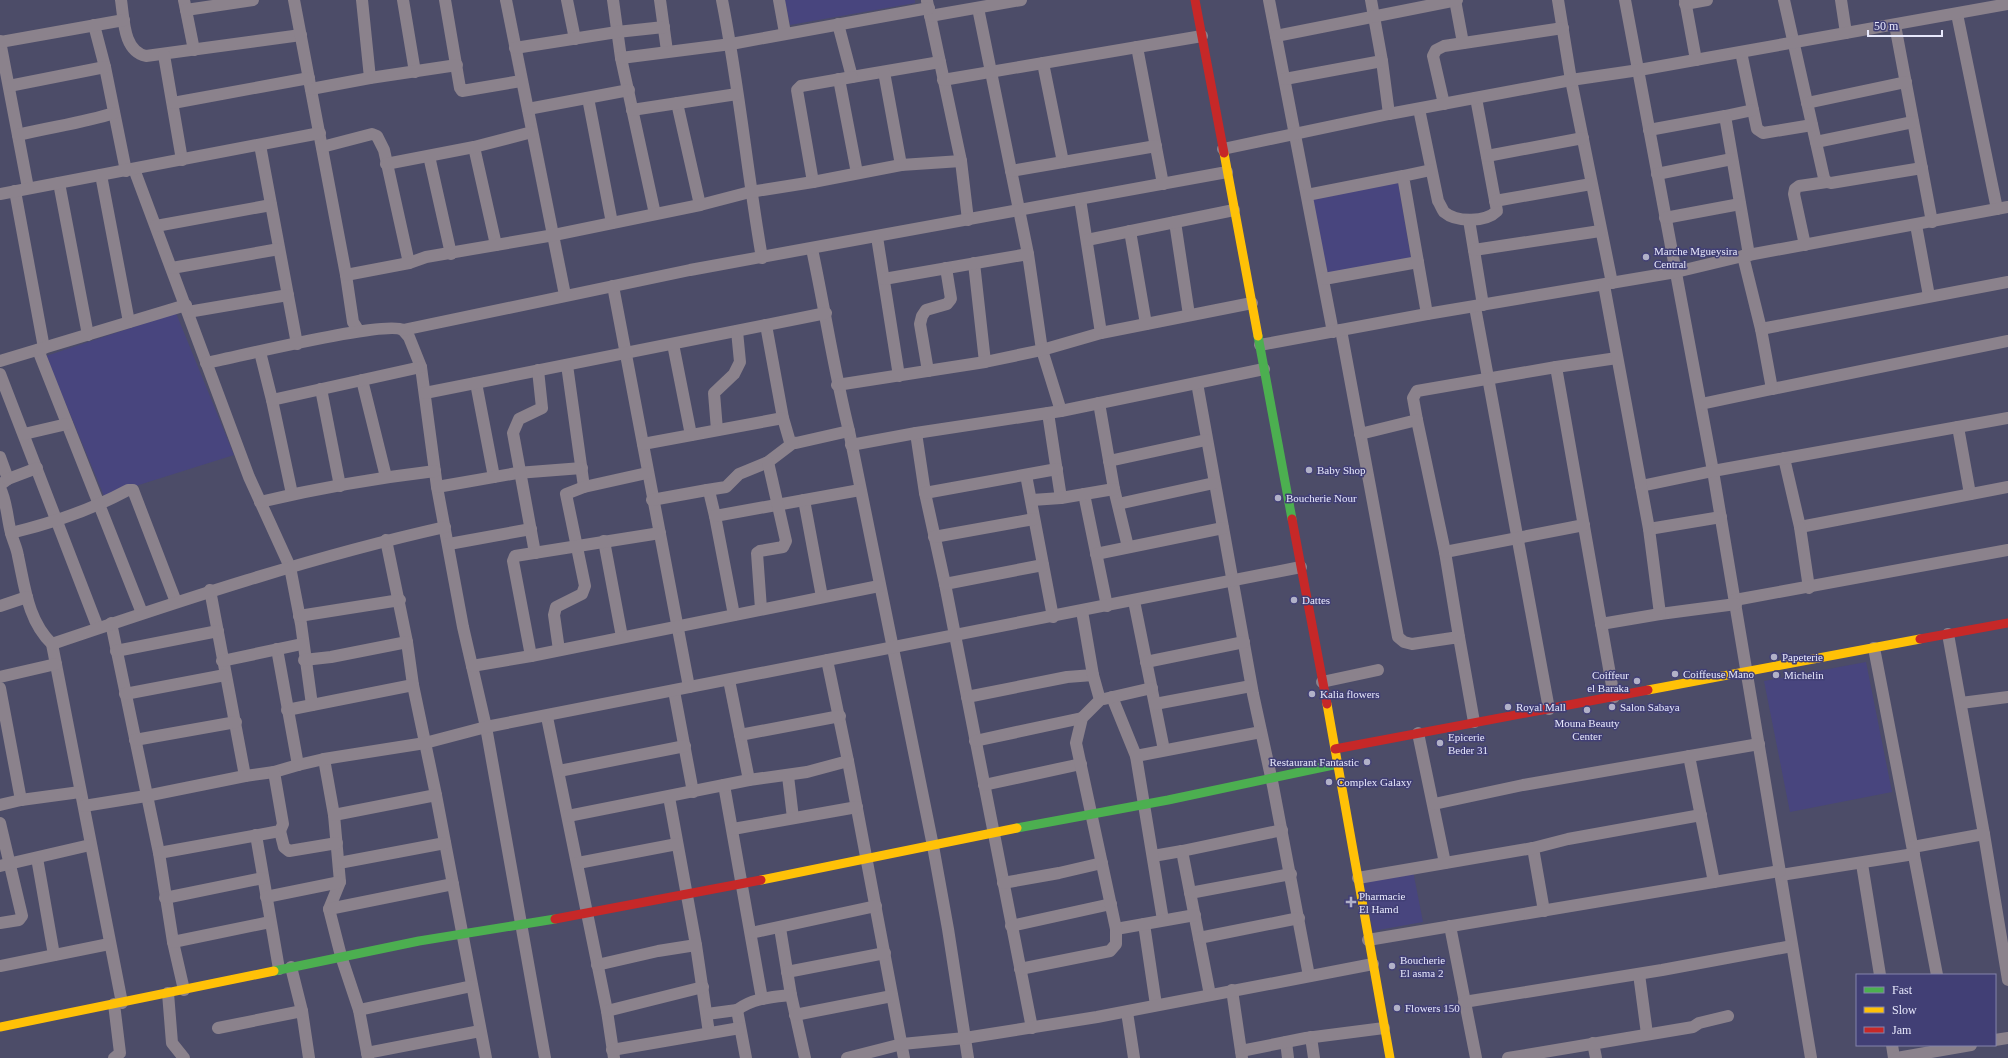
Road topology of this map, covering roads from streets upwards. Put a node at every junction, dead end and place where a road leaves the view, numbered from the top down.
1 (121, 0) edge
2 (253, 0) edge
3 (294, 0) edge
4 (362, 0) edge
5 (403, 0) edge
6 (446, 0) edge
7 (506, 0) edge
8 (567, 0) edge
9 (613, 0) edge
10 (660, 0) edge
11 (722, 0) edge
12 (779, 0) edge
13 (1021, 0) edge
14 (1195, 0) edge
15 (1269, 0) edge
16 (1371, 0) edge
17 (1456, 0) edge
18 (1558, 0) edge
19 (1625, 0) edge
20 (1707, 0) edge
21 (1784, 0) edge
22 (1841, 0) edge
23 (1685, 2) edge
24 (992, 3) edge
25 (2008, 4) edge
26 (185, 5) edge
27 (1974, 5) edge
28 (929, 8) edge
29 (978, 8) junction
30 (1956, 14) junction
31 (1373, 16) junction
32 (124, 20) junction
33 (838, 24) junction
34 (94, 25) junction
35 (1895, 25) junction
36 (664, 27) junction
37 (1563, 28) junction
38 (617, 32) junction
39 (785, 33) junction
40 (1846, 33) junction
41 (301, 35) junction
42 (1202, 36) junction
43 (1276, 36) junction
44 (575, 39) junction
45 (0, 42) edge
46 (1794, 42) junction
47 (731, 44) junction
48 (1463, 44) junction
49 (1136, 47) junction
50 (515, 48) junction
51 (194, 50) junction
52 (667, 51) junction
53 (1741, 52) junction
54 (164, 55) junction
55 (621, 58) junction
56 (1696, 60) junction
57 (1382, 61) junction
58 (940, 62) junction
59 (1043, 63) junction
60 (457, 65) junction
61 (105, 67) junction
62 (1639, 70) junction
63 (415, 72) junction
64 (884, 72) junction
65 (991, 72) junction
66 (852, 76) junction
67 (370, 78) junction
68 (839, 79) junction
69 (1285, 79) junction
70 (944, 80) junction
71 (1571, 80) junction
72 (521, 81) junction
73 (1906, 82) junction
74 (310, 84) junction
75 (9, 86) junction
76 (629, 90) junction
77 (737, 94) junction
78 (588, 98) junction
79 (1476, 98) junction
80 (173, 102) junction
81 (676, 103) junction
82 (1807, 103) junction
83 (1444, 104) junction
84 (528, 109) junction
85 (1419, 109) junction
86 (632, 110) junction
87 (1753, 110) junction
88 (114, 113) junction
89 (1389, 114) junction
90 (1725, 116) junction
91 (1913, 122) junction
92 (1812, 125) junction
93 (1649, 130) junction
94 (532, 132) junction
95 (320, 133) junction
96 (18, 135) junction
97 (1296, 135) junction
98 (1583, 138) junction
99 (1816, 142) junction
100 (260, 145) junction
101 (1156, 146) junction
102 (322, 147) junction
103 (474, 147) junction
104 (1223, 149) junction
105 (429, 156) junction
106 (1487, 156) junction
107 (1732, 159) junction
108 (182, 160) junction
109 (961, 161) junction
110 (1063, 162) junction
111 (386, 164) junction
112 (901, 165) junction
113 (1922, 168) junction
114 (130, 170) junction
115 (1431, 170) junction
116 (1011, 171) junction
117 (1227, 172) junction
118 (857, 173) junction
119 (1657, 174) junction
120 (101, 175) junction
121 (1403, 176) junction
122 (813, 182) junction
123 (1827, 182) junction
124 (59, 183) junction
125 (1163, 184) junction
126 (1591, 184) junction
127 (28, 188) junction
128 (14, 192) junction
129 (750, 192) junction
130 (0, 194) edge
131 (1307, 195) junction
132 (1080, 199) junction
133 (1495, 201) junction
134 (1740, 204) junction
135 (271, 205) junction
136 (700, 205) junction
137 (2002, 208) edge
138 (1019, 210) junction
139 (1234, 210) junction
140 (655, 214) junction
141 (1666, 218) junction
142 (968, 220) junction
143 (1469, 220) junction
144 (1175, 222) junction
145 (1932, 222) junction
146 (612, 223) junction
147 (1916, 225) junction
148 (156, 226) junction
149 (1130, 231) junction
150 (1600, 231) junction
151 (554, 235) junction
152 (877, 237) junction
153 (1087, 240) junction
154 (496, 245) junction
155 (1805, 245) junction
156 (279, 249) junction
157 (812, 249) junction
158 (1474, 250) junction
159 (451, 254) junction
160 (1028, 254) junction
161 (1746, 256) junction
162 (762, 258) junction
163 (1418, 262) junction
164 (409, 263) junction
165 (974, 263) junction
166 (172, 268) junction
167 (946, 268) junction
168 (1676, 272) junction
169 (346, 275) junction
170 (884, 279) junction
171 (1324, 279) junction
172 (2008, 282) edge
173 (1608, 284) junction
174 (613, 286) junction
175 (288, 295) junction
176 (565, 295) junction
177 (1929, 296) junction
178 (1252, 303) junction
179 (1479, 306) junction
180 (187, 309) junction
181 (826, 313) junction
182 (1428, 314) junction
183 (1189, 315) junction
184 (129, 322) junction
185 (1146, 324) junction
186 (766, 325) junction
187 (1761, 329) junction
188 (358, 330) junction
189 (403, 330) junction
190 (737, 331) junction
191 (1337, 331) junction
192 (1101, 333) junction
193 (88, 335) junction
194 (2008, 341) edge
195 (297, 344) junction
196 (673, 344) junction
197 (1260, 345) junction
198 (41, 349) junction
199 (1042, 350) junction
200 (260, 352) junction
201 (627, 353) junction
202 (1617, 358) junction
203 (0, 362) edge
204 (985, 362) junction
205 (206, 363) junction
206 (567, 365) junction
207 (421, 367) junction
208 (1556, 367) junction
209 (538, 370) junction
210 (1264, 370) junction
211 (928, 371) junction
212 (0, 374) edge
213 (899, 376) junction
214 (1488, 378) junction
215 (362, 380) junction
216 (476, 383) junction
217 (1197, 383) junction
218 (837, 385) junction
219 (321, 389) junction
220 (1772, 389) junction
221 (425, 393) junction
222 (272, 400) junction
223 (1099, 403) junction
224 (1701, 404) junction
225 (1061, 411) junction
226 (1048, 413) junction
227 (783, 418) junction
228 (2008, 418) edge
229 (1417, 420) junction
230 (67, 424) junction
231 (1958, 427) junction
232 (717, 430) junction
233 (849, 432) junction
234 (916, 433) junction
235 (24, 434) junction
236 (1360, 434) junction
237 (692, 435) junction
238 (1206, 440) junction
239 (793, 443) junction
240 (643, 444) junction
241 (851, 445) junction
242 (0, 457) edge
243 (1784, 458) junction
244 (1109, 461) junction
245 (768, 462) junction
246 (37, 468) junction
247 (582, 468) junction
248 (1056, 469) junction
249 (435, 471) junction
250 (1713, 471) junction
251 (522, 473) junction
252 (647, 473) junction
253 (1026, 475) junction
254 (386, 477) junction
255 (494, 477) junction
256 (1214, 483) junction
257 (3, 484) edge
258 (340, 486) junction
259 (1641, 486) junction
260 (584, 487) junction
261 (2008, 487) edge
262 (437, 488) junction
263 (1114, 489) junction
264 (707, 490) junction
265 (860, 490) junction
266 (925, 493) junction
267 (292, 494) junction
268 (1084, 494) junction
269 (1970, 494) junction
270 (1061, 498) junction
271 (652, 500) junction
272 (804, 500) junction
273 (1032, 500) junction
274 (260, 502) junction
275 (779, 504) junction
276 (1118, 504) junction
277 (100, 505) junction
278 (715, 516) junction
279 (1721, 517) junction
280 (1034, 519) junction
281 (58, 521) junction
282 (445, 526) junction
283 (1584, 526) junction
284 (1800, 527) junction
285 (1223, 528) junction
286 (1649, 529) junction
287 (531, 530) junction
288 (11, 533) junction
289 (660, 533) junction
290 (934, 537) junction
291 (1517, 538) junction
292 (386, 540) junction
293 (604, 541) junction
294 (449, 544) junction
295 (576, 546) junction
296 (1128, 547) junction
297 (2008, 550) edge
298 (1445, 552) junction
299 (535, 553) junction
300 (1096, 554) junction
301 (1044, 565) junction
302 (290, 567) junction
303 (1301, 567) junction
304 (1234, 581) junction
305 (945, 584) junction
306 (880, 586) junction
307 (1810, 588) junction
308 (210, 590) junction
309 (27, 597) junction
310 (822, 597) junction
311 (400, 600) junction
312 (1134, 601) junction
313 (176, 602) junction
314 (1736, 602) junction
315 (0, 606) edge
316 (1107, 606) junction
317 (761, 609) junction
318 (1082, 611) junction
319 (142, 613) junction
320 (1660, 614) junction
321 (734, 615) junction
322 (299, 616) junction
323 (1053, 617) junction
324 (111, 623) junction
325 (2008, 623) edge
326 (1601, 624) junction
327 (678, 626) junction
328 (98, 628) junction
329 (218, 631) junction
330 (1948, 634) junction
331 (955, 636) junction
332 (622, 637) junction
333 (1460, 637) junction
334 (407, 642) junction
335 (1244, 642) junction
336 (52, 644) junction
337 (302, 644) junction
338 (1874, 648) junction
339 (277, 649) junction
340 (892, 649) junction
341 (559, 650) junction
342 (116, 651) junction
343 (531, 656) junction
344 (304, 660) junction
345 (827, 660) junction
346 (222, 661) junction
347 (1146, 662) junction
348 (56, 664) junction
349 (472, 666) junction
350 (1378, 670) dead end
351 (1748, 673) junction
352 (225, 675) junction
353 (1093, 675) junction
354 (0, 677) edge
355 (729, 680) junction
356 (1322, 682) junction
357 (413, 686) junction
358 (1251, 686) junction
359 (689, 687) junction
360 (0, 688) edge
361 (1152, 688) junction
362 (674, 690) junction
363 (125, 694) junction
364 (2008, 696) edge
365 (967, 697) junction
366 (1614, 697) junction
367 (1106, 698) junction
368 (1961, 703) junction
369 (1155, 704) junction
370 (312, 705) junction
371 (1549, 709) junction
372 (287, 710) junction
373 (840, 716) junction
374 (547, 717) junction
375 (1082, 718) junction
376 (236, 722) junction
377 (1474, 722) junction
378 (486, 727) junction
379 (1261, 732) junction
380 (1418, 733) junction
381 (740, 735) junction
382 (135, 740) junction
383 (975, 741) junction
384 (425, 743) junction
385 (1760, 744) junction
386 (685, 746) junction
387 (1334, 749) junction
388 (1164, 750) junction
389 (1136, 756) junction
390 (1689, 756) junction
391 (324, 759) junction
392 (848, 761) junction
393 (298, 764) junction
394 (1081, 764) junction
395 (1338, 764) junction
396 (559, 771) junction
397 (274, 772) junction
398 (245, 776) junction
399 (788, 776) junction
400 (1272, 778) junction
401 (749, 780) junction
402 (724, 785) junction
403 (984, 785) junction
404 (80, 792) junction
405 (693, 792) junction
406 (436, 795) junction
407 (146, 796) junction
408 (669, 797) junction
409 (21, 800) junction
410 (1145, 804) junction
411 (1434, 804) junction
412 (0, 805) edge
413 (84, 806) junction
414 (857, 807) junction
415 (1091, 814) junction
416 (334, 815) junction
417 (1701, 815) junction
418 (568, 816) junction
419 (793, 818) junction
420 (1, 829) edge
421 (733, 829) junction
422 (280, 830) junction
423 (1282, 830) junction
424 (993, 832) junction
425 (1984, 834) junction
426 (256, 835) junction
427 (337, 843) junction
428 (445, 843) junction
429 (676, 844) junction
430 (90, 845) junction
431 (933, 846) junction
432 (1533, 848) junction
433 (1914, 850) junction
434 (1182, 851) junction
435 (159, 853) junction
436 (1153, 856) junction
437 (37, 858) junction
438 (867, 858) junction
439 (1102, 862) junction
440 (339, 863) junction
441 (578, 863) junction
442 (1445, 863) junction
443 (1862, 864) junction
444 (5, 865) edge
445 (1780, 873) junction
446 (1291, 874) junction
447 (263, 878) junction
448 (1358, 878) junction
449 (340, 882) junction
450 (1714, 882) junction
451 (1003, 883) junction
452 (453, 884) junction
453 (742, 884) junction
454 (1190, 893) junction
455 (687, 894) junction
456 (266, 897) junction
457 (166, 898) junction
458 (1111, 904) junction
459 (876, 906) junction
460 (329, 909) junction
461 (1544, 911) junction
462 (587, 912) junction
463 (1194, 915) junction
464 (1299, 918) junction
465 (1163, 920) junction
466 (270, 922) junction
467 (0, 923) edge
468 (1144, 924) junction
469 (521, 925) junction
470 (1012, 926) junction
471 (1450, 926) junction
472 (780, 928) junction
473 (1116, 929) junction
474 (462, 933) junction
475 (751, 933) junction
476 (1199, 938) junction
477 (1368, 940) junction
478 (173, 942) junction
479 (109, 944) junction
480 (696, 945) junction
481 (1792, 946) junction
482 (885, 953) junction
483 (54, 955) junction
484 (341, 956) junction
485 (1373, 964) junction
486 (597, 965) junction
487 (0, 966) edge
488 (285, 968) junction
489 (1020, 969) junction
490 (787, 972) junction
491 (1639, 974) junction
492 (1880, 974) edge
493 (1937, 974) edge
494 (1309, 976) junction
495 (2008, 980) edge
496 (472, 986) junction
497 (703, 987) junction
498 (184, 990) junction
499 (1232, 990) junction
500 (168, 993) junction
501 (791, 995) junction
502 (1210, 995) junction
503 (892, 996) junction
504 (762, 999) junction
505 (1464, 1002) junction
506 (118, 1003) junction
507 (1156, 1005) junction
508 (359, 1010) junction
509 (737, 1010) junction
510 (302, 1011) junction
511 (606, 1011) junction
512 (1127, 1012) junction
513 (708, 1014) junction
514 (795, 1015) junction
515 (1728, 1016) dead end
516 (0, 1027) edge
517 (218, 1028) dead end
518 (740, 1028) junction
519 (1032, 1028) junction
520 (1384, 1028) junction
521 (480, 1031) junction
522 (709, 1033) junction
523 (1647, 1034) junction
524 (1311, 1037) junction
525 (965, 1038) junction
526 (2008, 1038) edge
527 (1996, 1040) edge
528 (1286, 1042) junction
529 (1593, 1043) junction
530 (902, 1044) junction
531 (1892, 1046) edge
532 (1960, 1046) edge
533 (1950, 1047) edge
534 (613, 1054) edge
535 (877, 1054) edge
536 (1242, 1054) edge
537 (367, 1056) edge
538 (118, 1057) edge
539 (184, 1058) edge
540 (308, 1058) edge
541 (486, 1058) edge
542 (544, 1058) edge
543 (746, 1058) edge
544 (805, 1058) edge
545 (847, 1058) edge
546 (904, 1058) edge
547 (968, 1058) edge
548 (1134, 1058) edge
549 (1288, 1058) edge
550 (1314, 1058) edge
551 (1390, 1058) edge
552 (1476, 1058) edge
553 (1508, 1058) edge
554 (1596, 1058) edge
555 (1811, 1058) edge
556 (1894, 1058) edge
557 (1897, 1058) edge

1 - 32 street
2 - 26 street
3 - 41 street
4 - 67 street
5 - 63 street
6 - 60 street
7 - 50 street
8 - 44 street
9 - 38 street
10 - 36 street
11 - 47 street
12 - 39 street
13 - 24 street
14 - 42 street
15 - 43 street
16 - 31 street
17 - 31 street
17 - 48 street
18 - 37 street
19 - 62 street
20 - 23 street
21 - 46 street
22 - 40 street
23 - 56 street
24 - 29 street
25 - 27 street
26 - 51 street
27 - 30 street
28 - 29 street
28 - 33 street
28 - 58 street
29 - 65 street
30 - 35 street
30 - 137 street
31 - 43 street
31 - 57 street
32 - 34 street
32 - 54 street
33 - 39 street
33 - 66 street
34 - 45 street
34 - 61 street
35 - 40 street
35 - 73 street
36 - 38 street
36 - 52 street
37 - 48 street
37 - 71 street
38 - 44 street
38 - 55 street
39 - 47 street
40 - 46 street
41 - 51 street
41 - 74 street
42 - 49 street
42 - 104 street
43 - 69 street
44 - 50 street
45 - 75 street
46 - 53 street
46 - 82 street
47 - 52 street
47 - 77 street
48 - 83 street
49 - 59 street
49 - 101 street
50 - 72 street
51 - 54 street
52 - 55 street
53 - 56 street
53 - 87 street
54 - 80 street
55 - 76 street
56 - 62 street
57 - 69 street
57 - 89 street
58 - 64 street
58 - 70 street
59 - 65 street
59 - 110 street
60 - 63 street
60 - 72 street
61 - 75 street
61 - 88 street
62 - 71 street
62 - 93 street
63 - 67 street
64 - 66 street
64 - 112 street
65 - 70 street
65 - 116 street
66 - 68 street
67 - 74 street
68 - 118 street
68 - 122 street
69 - 97 street
70 - 109 street
71 - 79 street
71 - 98 street
72 - 84 street
73 - 82 street
73 - 91 street
74 - 80 street
74 - 95 street
75 - 96 street
76 - 78 street
76 - 86 street
77 - 81 street
77 - 129 street
78 - 84 street
78 - 146 street
79 - 83 street
79 - 106 street
80 - 108 street
81 - 86 street
81 - 136 street
82 - 92 street
83 - 85 street
84 - 94 street
85 - 89 street
85 - 115 street
86 - 140 street
87 - 90 street
87 - 92 street
88 - 96 street
88 - 114 street
89 - 97 street
90 - 93 street
90 - 107 street
91 - 99 street
91 - 113 street
92 - 99 street
93 - 119 street
94 - 103 street
94 - 151 street
95 - 100 street
95 - 102 street
96 - 127 street
97 - 104 street
97 - 131 street
98 - 106 street
98 - 126 street
99 - 123 street
100 - 108 street
100 - 135 street
101 - 110 street
101 - 125 street
102 - 111 street
102 - 169 street
103 - 105 street
103 - 154 street
104 - 117 street
105 - 111 street
105 - 159 street
106 - 133 street
107 - 119 street
107 - 134 street
108 - 114 street
109 - 112 street
109 - 142 street
110 - 116 street
111 - 164 street
112 - 118 street
113 - 123 street
113 - 145 street
114 - 120 street
114 - 148 street
115 - 121 street
115 - 143 street
116 - 138 street
117 - 125 street
117 - 139 street
118 - 122 street
119 - 141 street
120 - 124 street
120 - 184 street
121 - 131 street
121 - 163 street
122 - 129 street
123 - 155 street
124 - 127 street
124 - 193 street
125 - 132 street
126 - 133 street
126 - 150 street
127 - 128 street
128 - 130 street
128 - 198 street
129 - 136 street
129 - 162 street
131 - 171 street
132 - 138 street
132 - 153 street
133 - 143 street
134 - 141 street
134 - 161 street
135 - 148 street
135 - 156 street
136 - 140 street
137 - 145 street
138 - 142 street
138 - 160 street
139 - 144 street
139 - 178 street
140 - 146 street
141 - 168 street
142 - 152 street
143 - 158 street
144 - 149 street
144 - 183 street
145 - 147 street
146 - 151 street
147 - 155 street
147 - 177 street
148 - 166 street
149 - 153 street
149 - 185 street
150 - 158 street
150 - 173 street
151 - 154 street
151 - 176 street
152 - 157 street
152 - 170 street
153 - 192 street
154 - 159 street
155 - 161 street
156 - 166 street
156 - 175 street
157 - 162 street
157 - 181 street
158 - 179 street
159 - 164 street
160 - 165 street
160 - 199 street
161 - 168 street
161 - 187 street
162 - 174 street
163 - 171 street
163 - 182 street
164 - 169 street
165 - 167 street
165 - 204 street
166 - 180 street
167 - 170 street
167 - 211 street
168 - 173 street
168 - 224 street
169 - 188 street
170 - 213 street
171 - 191 street
172 - 177 street
173 - 179 street
173 - 202 street
174 - 176 street
174 - 201 street
175 - 180 street
175 - 195 street
176 - 189 street
177 - 187 street
178 - 183 street
178 - 197 street
179 - 182 street
179 - 214 street
180 - 184 street
180 - 205 street
181 - 186 street
181 - 218 street
182 - 191 street
183 - 185 street
184 - 193 street
185 - 192 street
186 - 190 street
186 - 227 street
187 - 220 street
188 - 189 street
188 - 195 street
189 - 207 street
190 - 196 street
190 - 232 street
191 - 197 street
191 - 236 street
192 - 199 street
193 - 198 street
194 - 220 street
195 - 200 street
196 - 201 street
196 - 237 street
197 - 210 street
198 - 203 street
198 - 230 street
199 - 204 street
199 - 225 street
200 - 205 street
200 - 222 street
201 - 206 street
201 - 240 street
202 - 208 street
202 - 259 street
204 - 211 street
205 - 274 street
206 - 209 street
206 - 247 street
207 - 215 street
207 - 221 street
208 - 214 street
208 - 283 street
209 - 216 street
209 - 251 street
210 - 217 street
210 - 303 street
211 - 213 street
212 - 235 street
213 - 218 street
214 - 229 street
214 - 291 street
215 - 219 street
215 - 254 street
216 - 221 street
216 - 255 street
217 - 223 street
217 - 238 street
218 - 233 street
219 - 222 street
219 - 258 street
220 - 224 street
221 - 249 street
222 - 267 street
223 - 225 street
223 - 244 street
224 - 250 street
225 - 226 street
226 - 234 street
226 - 248 street
227 - 232 street
227 - 239 street
228 - 231 street
229 - 236 street
229 - 298 street
230 - 235 street
230 - 277 street
231 - 243 street
231 - 269 street
232 - 237 street
233 - 239 street
233 - 241 street
234 - 241 street
234 - 266 street
235 - 246 street
236 - 333 street
237 - 240 street
238 - 244 street
238 - 256 street
239 - 245 street
240 - 252 street
241 - 265 street
242 - 257 street
243 - 250 street
243 - 284 street
244 - 263 street
245 - 264 street
245 - 275 street
246 - 257 street
246 - 281 street
247 - 251 street
247 - 260 street
248 - 253 street
248 - 270 street
249 - 254 street
249 - 262 street
250 - 259 street
250 - 279 street
251 - 255 street
251 - 287 street
252 - 260 street
252 - 271 street
253 - 266 street
253 - 273 street
254 - 258 street
255 - 262 street
256 - 276 street
256 - 285 street
257 - 288 street
258 - 267 street
259 - 286 street
260 - 295 street
261 - 269 street
262 - 282 street
263 - 268 street
263 - 276 street
264 - 271 street
264 - 278 street
265 - 272 street
265 - 306 street
266 - 290 street
267 - 274 street
268 - 270 street
268 - 300 street
269 - 284 street
270 - 273 street
271 - 289 street
272 - 275 street
272 - 310 street
273 - 280 street
274 - 302 street
275 - 278 street
275 - 317 street
276 - 296 street
277 - 281 street
277 - 313 street
277 - 319 street
278 - 321 street
279 - 286 street
279 - 314 street
280 - 290 street
280 - 301 street
281 - 288 street
281 - 328 street
282 - 292 street
282 - 294 street
283 - 291 street
283 - 326 street
284 - 307 street
285 - 296 street
285 - 304 street
286 - 320 street
287 - 294 street
287 - 299 street
288 - 309 street
289 - 293 street
289 - 327 street
290 - 305 street
291 - 298 street
291 - 371 street
292 - 302 street
292 - 311 street
293 - 295 street
293 - 332 street
294 - 349 street
295 - 299 street
295 - 341 street
296 - 300 street
297 - 307 street
298 - 333 street
299 - 343 street
300 - 316 street
301 - 305 street
301 - 323 street
302 - 308 street
302 - 322 street
303 - 304 street
303 - 356 street
304 - 312 street
304 - 335 street
305 - 331 street
306 - 310 street
306 - 340 street
307 - 314 street
308 - 313 street
308 - 329 street
309 - 315 street
309 - 336 street
310 - 317 street
311 - 322 street
311 - 334 street
312 - 316 street
312 - 347 street
313 - 319 street
314 - 320 street
314 - 351 street
316 - 318 street
317 - 321 street
318 - 323 street
318 - 353 street
319 - 324 street
320 - 326 street
321 - 327 street
322 - 337 street
323 - 331 street
324 - 328 street
324 - 342 street
325 - 330 street
326 - 366 street
327 - 332 street
327 - 359 street
328 - 336 street
329 - 342 street
329 - 346 street
330 - 338 street
330 - 368 street
331 - 340 street
331 - 365 street
332 - 341 street
333 - 377 street
334 - 344 street
334 - 357 street
335 - 347 street
335 - 358 street
336 - 348 street
337 - 339 street
337 - 344 street
338 - 351 street
338 - 433 street
339 - 346 street
339 - 372 street
340 - 345 street
340 - 431 street
341 - 343 street
342 - 363 street
343 - 349 street
344 - 370 street
345 - 355 street
345 - 373 street
346 - 352 street
347 - 361 street
348 - 354 street
348 - 404 street
349 - 378 street
350 - 356 street
351 - 366 street
351 - 385 street
352 - 363 street
352 - 376 street
353 - 365 street
353 - 367 street
355 - 359 street
355 - 381 street
356 - 387 street
357 - 370 street
357 - 384 street
358 - 369 street
358 - 379 street
359 - 362 street
360 - 409 street
361 - 367 street
361 - 369 street
362 - 374 street
362 - 386 street
363 - 382 street
364 - 368 street
365 - 383 street
366 - 371 street
367 - 375 street
367 - 389 street
368 - 425 street
369 - 388 street
370 - 372 street
371 - 377 street
372 - 393 street
373 - 381 street
373 - 392 street
374 - 378 street
374 - 396 street
375 - 383 street
375 - 394 street
376 - 382 street
376 - 398 street
377 - 380 street
378 - 384 street
378 - 469 street
379 - 388 street
379 - 400 street
380 - 387 street
380 - 411 street
381 - 401 street
382 - 407 street
383 - 403 street
384 - 391 street
384 - 406 street
385 - 390 street
385 - 445 street
386 - 396 street
386 - 405 street
387 - 395 street
388 - 389 street
389 - 410 street
390 - 411 street
390 - 417 street
391 - 393 street
391 - 416 street
392 - 399 street
392 - 414 street
393 - 397 street
394 - 403 street
394 - 415 street
395 - 400 street
395 - 448 street
396 - 418 street
397 - 398 street
397 - 422 street
398 - 407 street
399 - 401 street
399 - 419 street
400 - 410 street
400 - 423 street
401 - 402 street
402 - 405 street
402 - 421 street
403 - 424 street
404 - 409 street
404 - 413 street
405 - 408 street
406 - 416 street
406 - 428 street
407 - 413 street
407 - 435 street
408 - 418 street
408 - 429 street
409 - 412 street
410 - 415 street
410 - 436 street
411 - 442 street
413 - 430 street
414 - 419 street
414 - 438 street
415 - 424 street
415 - 439 street
416 - 427 street
417 - 432 street
417 - 450 street
418 - 441 street
419 - 421 street
420 - 444 street
421 - 453 street
422 - 426 street
422 - 427 street
423 - 434 street
423 - 446 street
424 - 431 street
424 - 451 street
425 - 433 street
425 - 495 street
426 - 435 street
426 - 447 street
427 - 440 street
428 - 440 street
428 - 452 street
429 - 441 street
429 - 455 street
430 - 437 street
430 - 479 street
431 - 438 street
431 - 525 street
432 - 442 street
432 - 461 street
433 - 443 street
433 - 493 street
434 - 436 street
434 - 454 street
435 - 457 street
436 - 465 street
437 - 444 street
437 - 483 street
438 - 453 street
438 - 459 street
439 - 451 street
439 - 458 street
440 - 449 street
441 - 462 street
442 - 448 street
443 - 445 street
443 - 492 street
444 - 467 street
445 - 450 street
445 - 481 street
446 - 454 street
446 - 464 street
447 - 456 street
447 - 457 street
448 - 477 street
449 - 456 street
449 - 460 street
450 - 461 street
451 - 470 street
452 - 460 street
452 - 474 street
453 - 455 street
453 - 475 street
454 - 463 street
455 - 462 street
455 - 480 street
456 - 466 street
457 - 478 street
458 - 470 street
458 - 473 street
459 - 472 street
459 - 482 street
460 - 484 street
461 - 471 street
462 - 469 street
462 - 486 street
463 - 465 street
463 - 476 street
464 - 476 street
464 - 494 street
465 - 468 street
466 - 478 street
466 - 488 street
468 - 473 street
468 - 507 street
469 - 474 street
469 - 542 street
470 - 489 street
471 - 477 street
471 - 505 street
472 - 475 street
472 - 490 street
473 - 489 street
474 - 484 street
474 - 496 street
475 - 504 street
476 - 502 street
477 - 485 street
478 - 498 street
479 - 483 street
479 - 506 street
480 - 486 street
480 - 497 street
481 - 491 street
481 - 555 street
482 - 490 street
482 - 503 street
483 - 487 street
484 - 488 street
484 - 508 street
485 - 494 street
485 - 520 street
486 - 511 street
488 - 498 street
488 - 510 street
489 - 519 street
490 - 501 street
491 - 505 street
491 - 523 street
494 - 499 street
496 - 508 street
496 - 521 street
497 - 511 street
497 - 513 street
498 - 500 street
499 - 502 street
499 - 536 street
500 - 506 street
500 - 539 street
501 - 504 street
501 - 514 street
502 - 507 street
503 - 514 street
503 - 530 street
504 - 509 street
505 - 552 street
506 - 516 street
506 - 538 street
507 - 512 street
508 - 537 street
509 - 513 street
509 - 518 street
510 - 517 street
510 - 540 street
511 - 534 street
512 - 519 street
512 - 548 street
513 - 522 street
514 - 544 street
515 - 523 street
518 - 522 street
518 - 543 street
519 - 525 street
520 - 524 street
520 - 551 street
521 - 537 street
521 - 541 street
522 - 534 street
523 - 529 street
524 - 528 street
524 - 550 street
525 - 530 street
525 - 547 street
526 - 527 street
528 - 536 street
528 - 549 street
529 - 553 street
529 - 554 street
530 - 535 street
530 - 546 street
531 - 556 street
532 - 533 street
533 - 557 street
535 - 545 street

